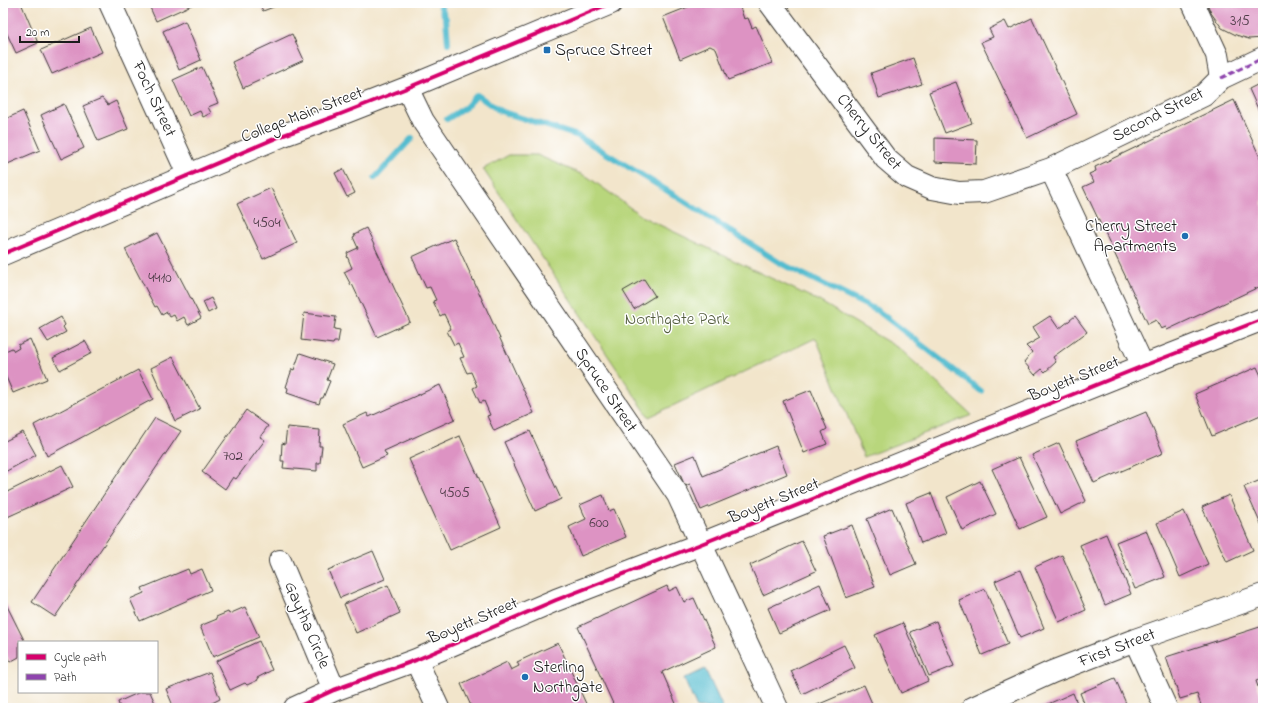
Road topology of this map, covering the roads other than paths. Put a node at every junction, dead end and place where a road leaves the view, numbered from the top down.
1 (110, 3) edge
2 (611, 3) edge
3 (770, 3) edge
4 (1192, 3) edge
5 (1263, 58) edge
6 (1221, 78) junction
7 (407, 88) junction
8 (1050, 169) junction
9 (188, 174) junction
10 (3, 254) edge
11 (1263, 318) edge
12 (1143, 366) junction
13 (701, 544) junction
14 (280, 561) dead end
15 (1263, 595) edge
16 (1135, 640) junction
17 (416, 660) junction
18 (334, 690) junction
19 (295, 708) edge
20 (438, 708) edge
21 (777, 708) edge
22 (973, 708) edge
23 (1166, 708) edge

1 - 9 street, Foch Street
2 - 7 street, College Main Street
3 - 8 street, Cherry Street
4 - 6 street
5 - 6 street, Second Street
6 - 8 street, Second Street
7 - 9 street, College Main Street
7 - 13 street, Spruce Street
8 - 12 street
9 - 10 street, College Main Street
11 - 12 street, Boyett Street
12 - 13 street, Boyett Street
13 - 17 street, Boyett Street
13 - 21 street, Spruce Street
14 - 18 street, Gaytha Circle
15 - 16 street, First Street
16 - 22 street, First Street
16 - 23 street
17 - 18 street, Boyett Street
17 - 20 street
18 - 19 street, Boyett Street

